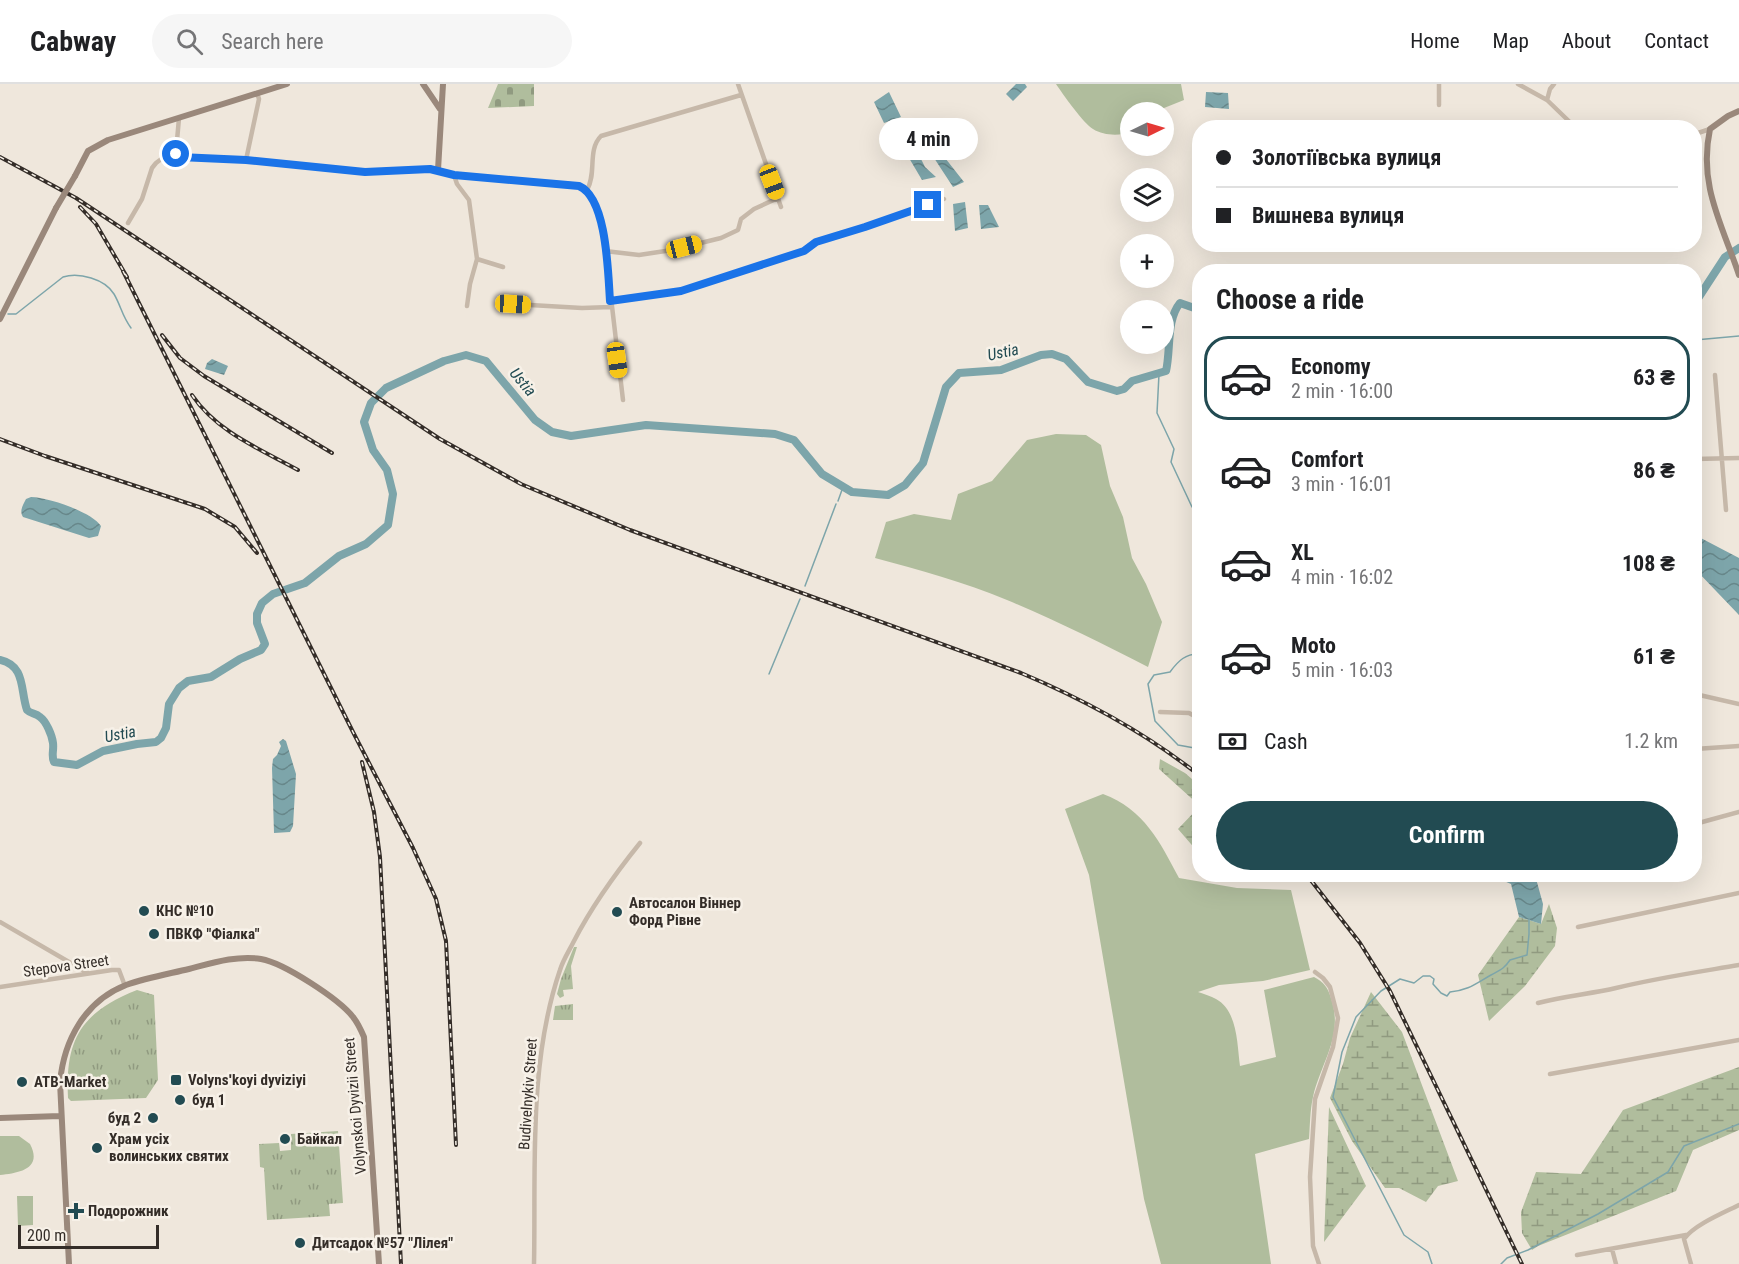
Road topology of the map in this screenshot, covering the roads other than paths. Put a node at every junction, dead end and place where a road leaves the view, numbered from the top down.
1 (287, 84) edge
2 (423, 84) edge
3 (443, 84) edge
4 (738, 84) edge
5 (1439, 84) edge
6 (1518, 84) edge
7 (1554, 84) edge
8 (257, 93) junction
9 (741, 95) junction
10 (1547, 100) junction
11 (1438, 105) dead end
12 (441, 110) junction
13 (1739, 111) edge
14 (179, 118) junction
15 (1568, 120) edge
16 (1710, 129) junction
17 (1702, 132) edge
18 (176, 148) junction
19 (246, 160) junction
20 (438, 170) junction
21 (454, 175) junction
22 (587, 190) junction
23 (778, 198) junction
24 (944, 199) dead end
25 (781, 207) dead end
26 (128, 223) dead end
27 (605, 251) junction
28 (477, 259) junction
29 (503, 267) dead end
30 (1739, 275) edge
31 (513, 304) dead end
32 (611, 304) junction
33 (468, 306) dead end
34 (0, 319) edge
35 (1715, 375) dead end
36 (623, 400) dead end
37 (1739, 458) edge
38 (1702, 459) edge
39 (1723, 459) junction
40 (1726, 510) dead end
41 (1702, 696) edge
42 (1739, 704) edge
43 (1160, 712) dead end
44 (1192, 715) edge
45 (1739, 746) edge
46 (1702, 749) edge
47 (1739, 812) edge
48 (1702, 822) edge
49 (640, 843) dead end
50 (1739, 893) edge
51 (0, 922) edge
52 (1578, 927) dead end
53 (1739, 965) edge
54 (1315, 972) dead end
55 (87, 974) junction
56 (125, 986) junction
57 (0, 987) edge
58 (1538, 1003) dead end
59 (1739, 1040) edge
60 (1550, 1074) dead end
61 (60, 1116) junction
62 (0, 1118) edge
63 (1739, 1205) edge
64 (1686, 1235) junction
65 (1612, 1249) junction
66 (1576, 1255) dead end
67 (69, 1264) edge
68 (379, 1264) edge
69 (534, 1264) edge
70 (1319, 1264) edge
71 (1616, 1264) edge
72 (1691, 1264) edge

1 - 8 street
2 - 12 street
3 - 12 street
4 - 9 street
5 - 11 street
6 - 10 street
7 - 10 street
8 - 14 street
8 - 19 street
9 - 22 street
9 - 23 street
10 - 15 street
12 - 20 street
13 - 16 street
14 - 18 street
14 - 34 street, bridge
16 - 17 street
16 - 30 street
18 - 19 street
18 - 26 street
19 - 20 street
20 - 21 street
21 - 22 street
21 - 28 street
22 - 27 street
23 - 25 street
23 - 27 street
24 - 32 street
27 - 32 street
28 - 29 street
28 - 33 street
31 - 32 street
32 - 36 street
35 - 39 street
37 - 39 street
38 - 39 street
39 - 40 street
41 - 42 street
43 - 44 street
45 - 46 street
47 - 48 street
49 - 69 street, Budivelnykiv Street
50 - 52 street
51 - 55 street
53 - 58 street
54 - 70 street
55 - 56 street, Stepova Street
55 - 57 street, Stepova Street
56 - 61 street, Volynskoi Dyvizii Street
56 - 68 street, Volynskoi Dyvizii Street
59 - 60 street
61 - 62 street
61 - 67 street, Volynskoi Dyvizii Street
63 - 64 street
64 - 65 street
64 - 72 street
65 - 66 street
65 - 71 street

